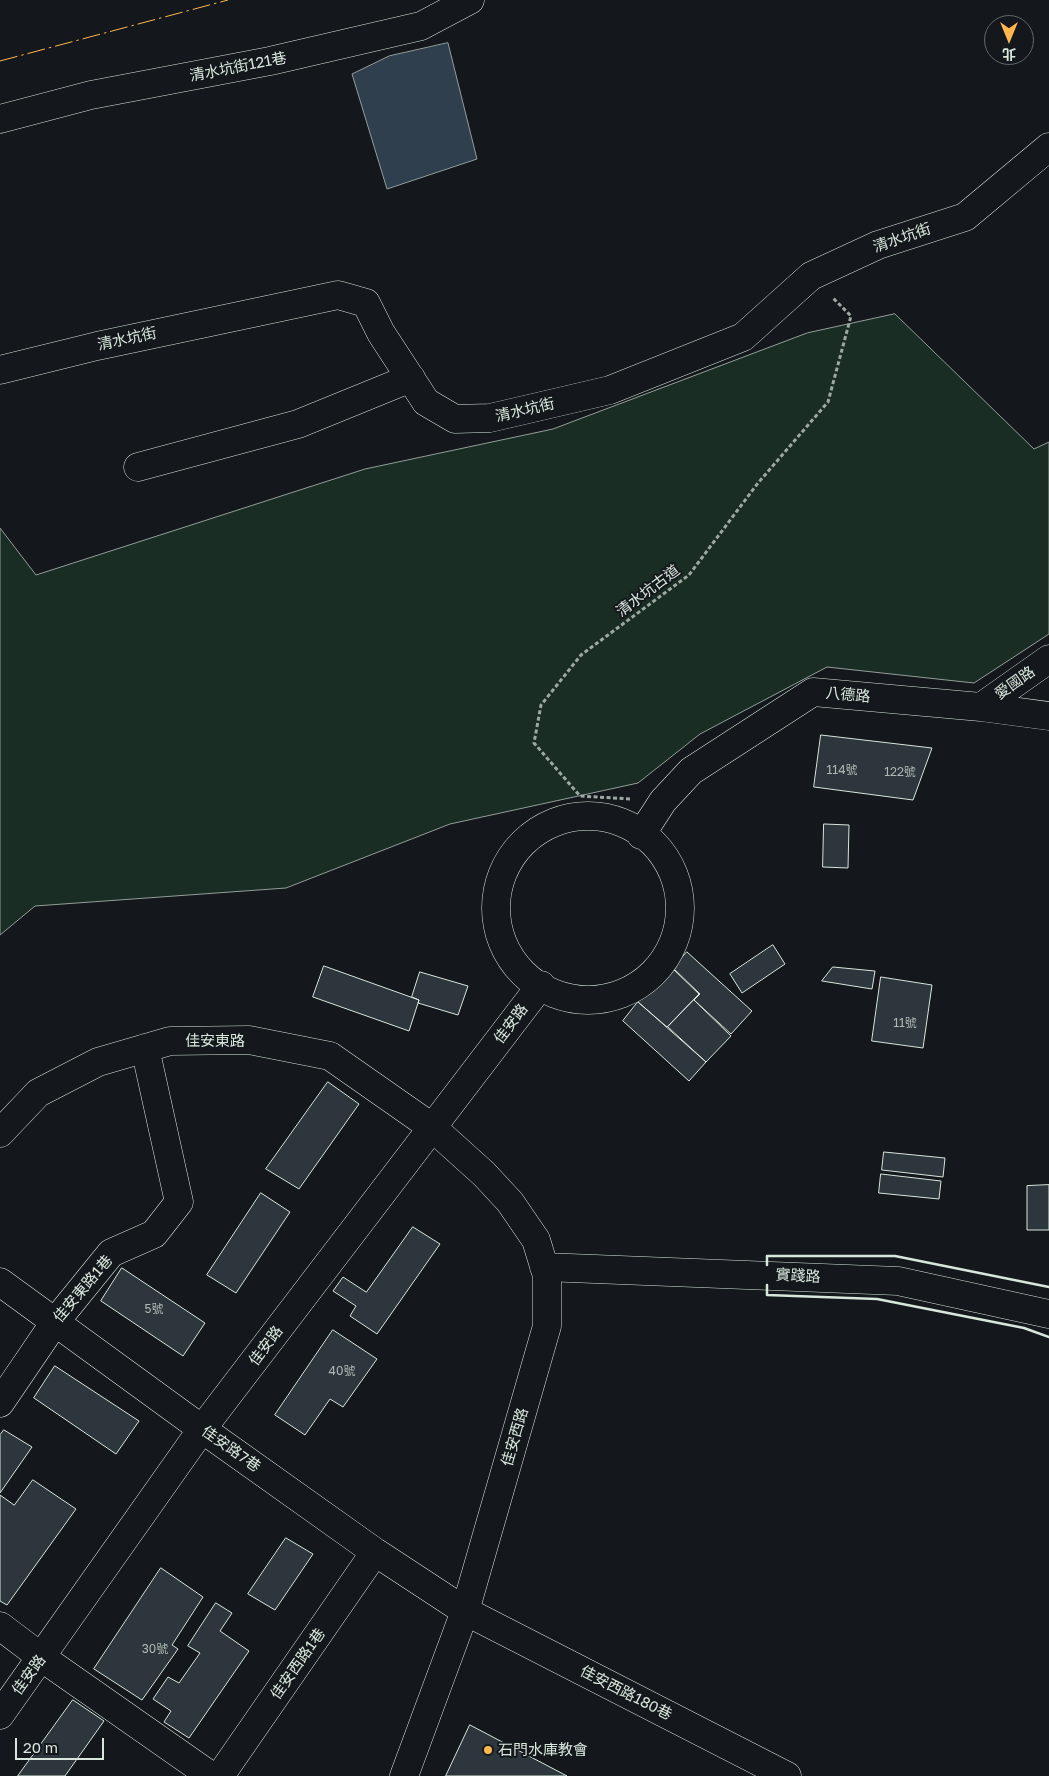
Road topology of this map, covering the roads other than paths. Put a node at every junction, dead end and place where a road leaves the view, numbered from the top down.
1 (470, 0) edge
2 (0, 119) edge
3 (1049, 147) edge
4 (0, 370) edge
5 (411, 378) junction
6 (138, 467) dead end
7 (1049, 659) edge
8 (981, 707) junction
9 (1049, 716) edge
10 (641, 836) junction
11 (541, 985) junction
12 (144, 1048) junction
13 (433, 1128) junction
14 (0, 1133) edge
15 (544, 1267) junction
16 (0, 1282) edge
17 (1049, 1314) edge
18 (55, 1322) junction
19 (0, 1402) edge
20 (202, 1429) junction
21 (375, 1552) junction
22 (465, 1611) junction
23 (0, 1626) edge
24 (41, 1657) junction
25 (0, 1715) edge
26 (211, 1776) edge
27 (220, 1776) edge
28 (404, 1776) edge
29 (787, 1776) edge

1 - 2 lane, 清水坑街121巷
3 - 5 lane, 清水坑街
4 - 5 lane, 清水坑街
5 - 6 lane
7 - 8 lane, 愛國路
8 - 9 lane, 八德路
8 - 10 lane, 八德路
10 - 11 lane
10 - 11 lane
11 - 13 lane, 佳安路
12 - 13 lane, 佳安東路
12 - 14 lane, 佳安東路
12 - 18 lane, 佳安東路1巷
13 - 15 lane, 佳安西路
13 - 20 lane, 佳安路
15 - 17 lane, 實踐路
15 - 22 lane, 佳安西路
16 - 18 lane, 佳安路7巷
18 - 19 lane, 佳安東路1巷
18 - 20 lane, 佳安路7巷
20 - 21 lane, 佳安路7巷
20 - 24 lane, 佳安路
21 - 22 lane, 佳安路7巷
21 - 27 lane, 佳安西路1巷
22 - 28 lane, 佳安西路
22 - 29 lane, 佳安西路180巷
23 - 24 lane
24 - 25 lane, 佳安路
24 - 26 lane

